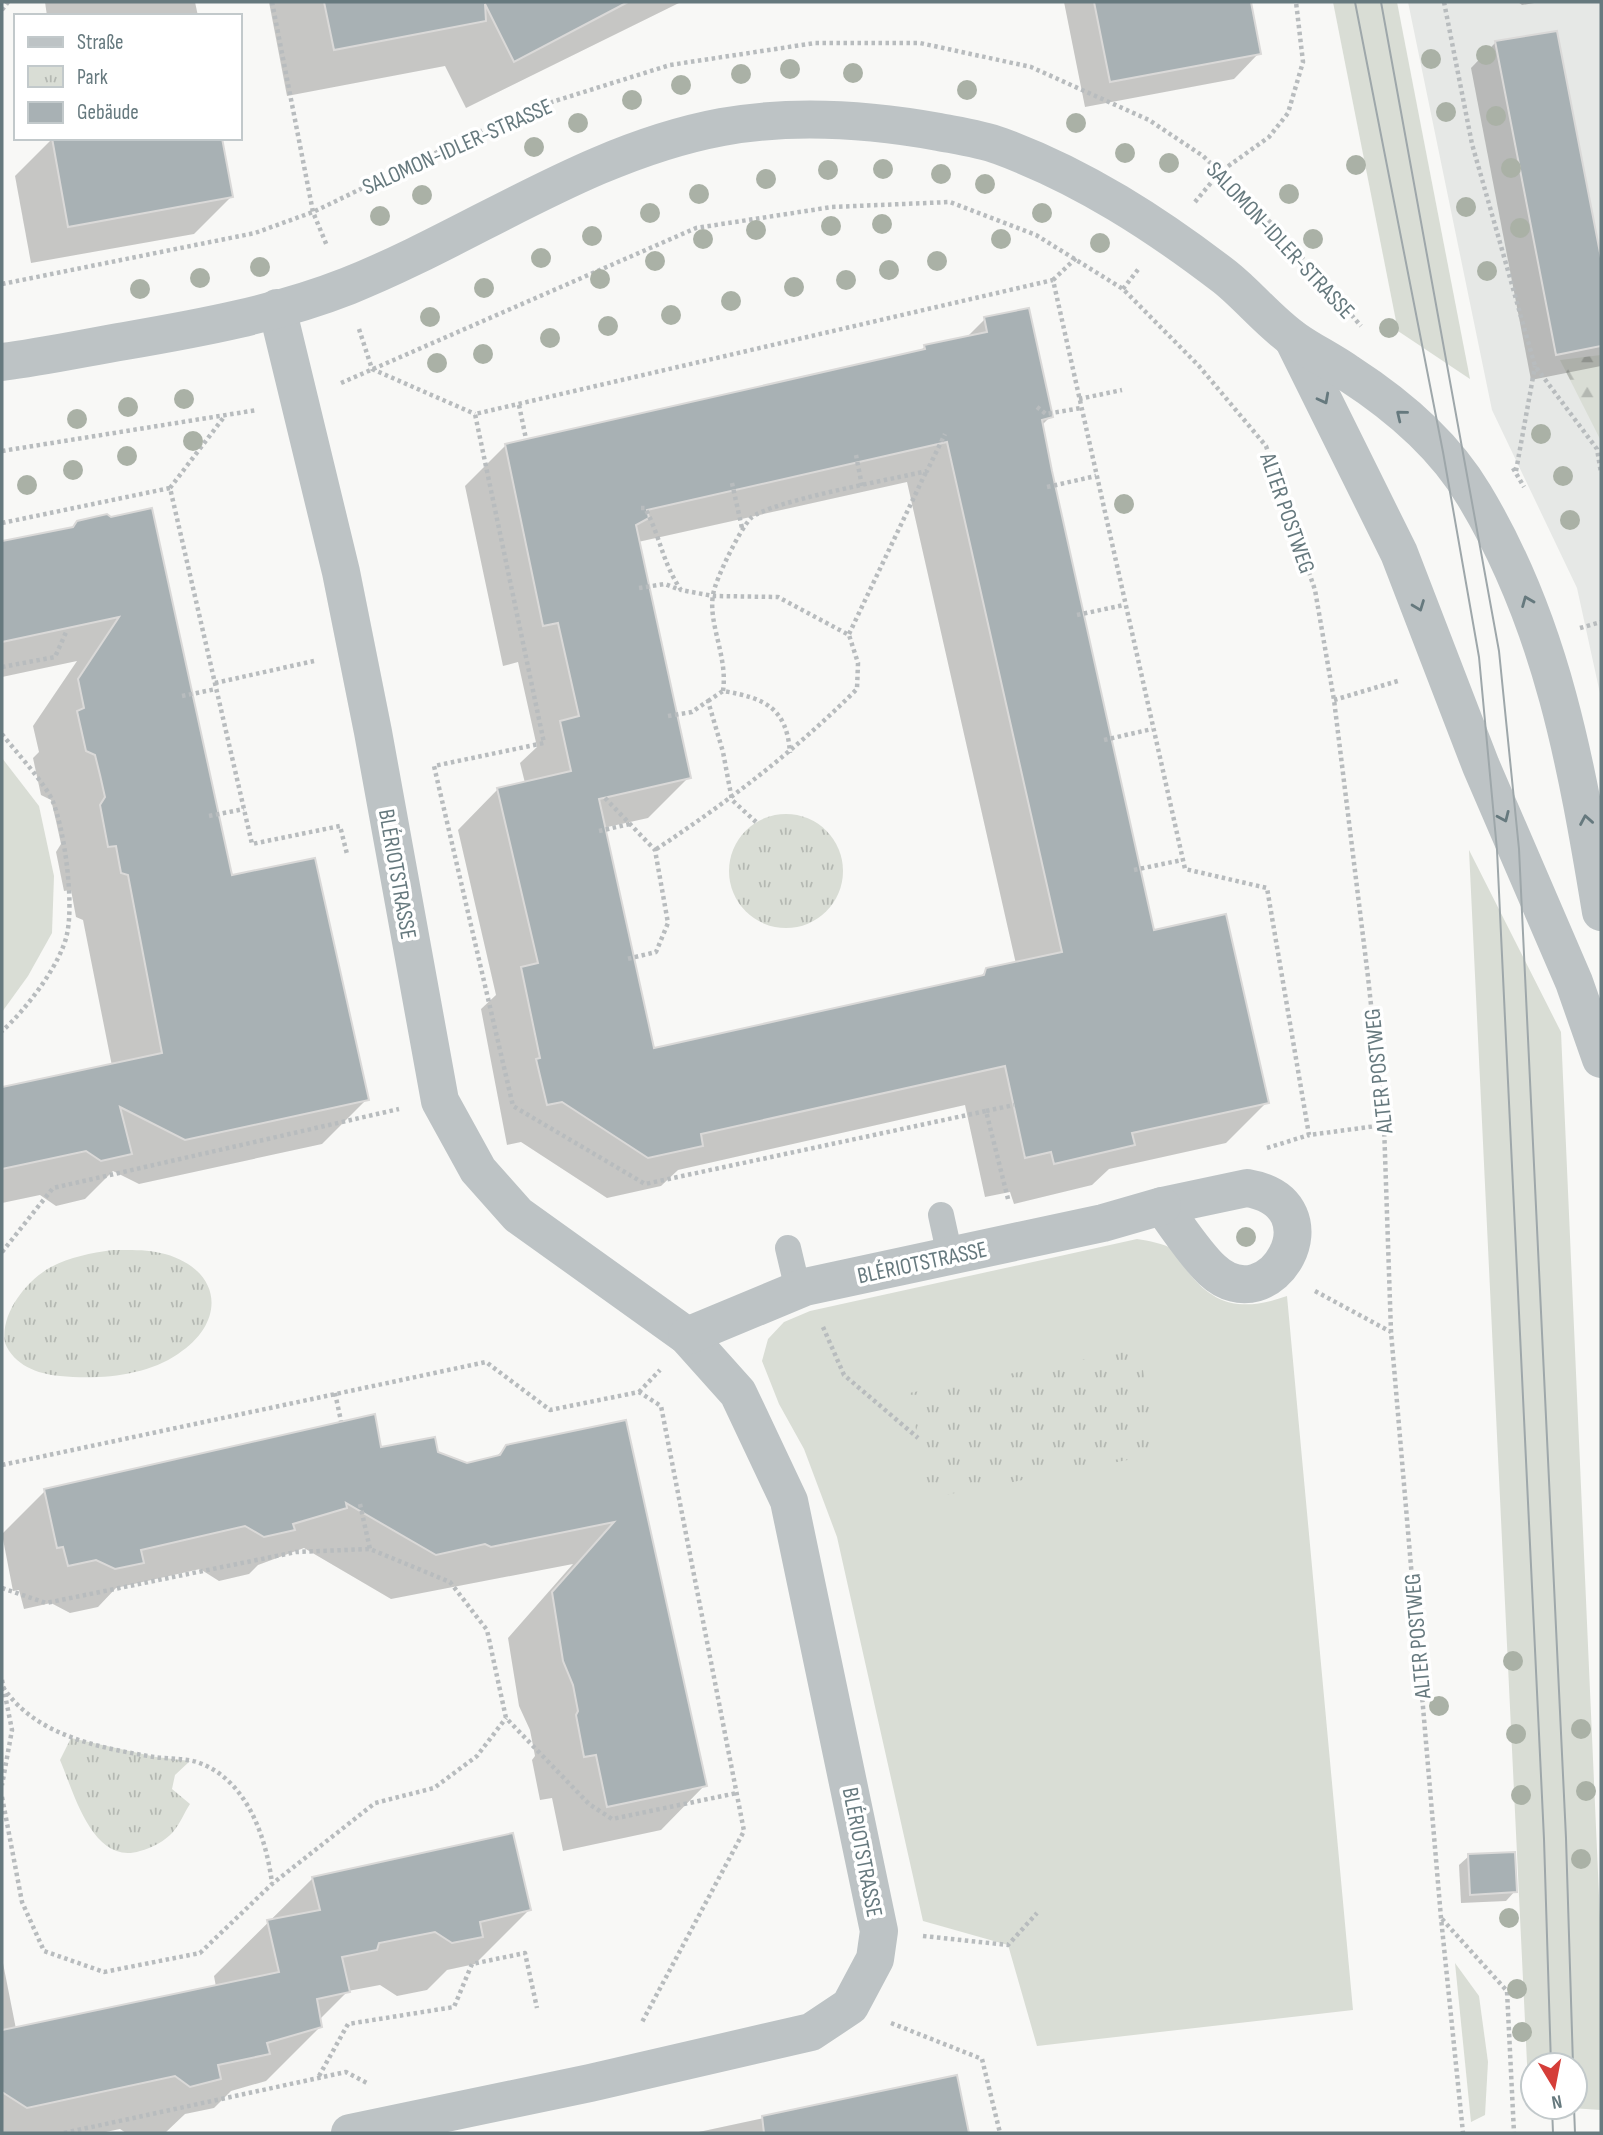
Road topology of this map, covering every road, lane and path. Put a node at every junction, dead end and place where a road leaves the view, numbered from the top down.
1 (8, 2) edge
2 (272, 2) edge
3 (1296, 2) edge
4 (1444, 2) edge
5 (2, 10) edge
6 (1220, 172) junction
7 (313, 212) junction
8 (1166, 234) junction
9 (1076, 258) junction
10 (1053, 280) junction
11 (2, 284) edge
12 (344, 287) junction
13 (1123, 289) junction
14 (277, 308) junction
15 (1371, 335) dead end
16 (1293, 339) junction
17 (2, 362) edge
18 (1535, 366) junction
19 (372, 369) junction
20 (1122, 390) dead end
21 (1079, 399) junction
22 (301, 402) junction
23 (519, 405) junction
24 (1037, 407) dead end
25 (1081, 408) junction
26 (475, 414) junction
27 (224, 416) junction
28 (946, 434) dead end
29 (526, 439) dead end
30 (2, 451) edge
31 (856, 455) dead end
32 (1508, 462) dead end
33 (927, 471) junction
34 (1516, 472) junction
35 (1601, 473) edge
36 (1096, 477) junction
37 (732, 483) dead end
38 (862, 486) junction
39 (1047, 487) dead end
40 (170, 488) junction
41 (1528, 494) dead end
42 (641, 508) dead end
43 (2, 523) edge
44 (742, 529) junction
45 (639, 588) dead end
46 (681, 590) junction
47 (713, 596) junction
48 (1124, 605) junction
49 (1077, 615) dead end
50 (1601, 622) edge
51 (1575, 629) dead end
52 (67, 630) dead end
53 (849, 635) junction
54 (357, 652) junction
55 (2, 667) edge
56 (216, 686) junction
57 (723, 691) junction
58 (182, 696) dead end
59 (708, 701) junction
60 (668, 716) dead end
61 (1152, 729) junction
62 (2, 734) edge
63 (1104, 740) dead end
64 (790, 754) junction
65 (605, 798) dead end
66 (732, 800) junction
67 (244, 809) junction
68 (209, 816) dead end
69 (756, 822) dead end
70 (630, 824) junction
71 (599, 831) dead end
72 (656, 850) junction
73 (1182, 859) junction
74 (349, 863) dead end
75 (1134, 870) dead end
76 (1601, 912) edge
77 (627, 959) dead end
78 (2, 1031) edge
79 (1601, 1059) edge
80 (440, 1101) junction
81 (1014, 1104) dead end
82 (986, 1111) junction
83 (921, 1125) junction
84 (1384, 1125) junction
85 (922, 1133) dead end
86 (767, 1158) junction
87 (769, 1166) dead end
88 (1162, 1206) junction
89 (941, 1215) dead end
90 (1018, 1241) junction
91 (788, 1248) dead end
92 (2, 1252) edge
93 (950, 1256) junction
94 (1281, 1268) junction
95 (802, 1289) junction
96 (1391, 1332) junction
97 (687, 1336) junction
98 (648, 1363) dead end
99 (659, 1371) dead end
100 (335, 1394) junction
101 (341, 1421) dead end
102 (918, 1438) dead end
103 (2, 1465) edge
104 (360, 1504) dead end
105 (370, 1549) junction
106 (2, 1588) edge
107 (2, 1680) edge
108 (3, 1687) edge
109 (506, 1718) junction
110 (2, 1785) edge
111 (737, 1793) junction
112 (2, 1797) edge
113 (272, 1884) junction
114 (1037, 1913) dead end
115 (1441, 1918) junction
116 (879, 1931) junction
117 (850, 2006) junction
118 (537, 2008) dead end
119 (633, 2072) junction
120 (64, 2133) edge
121 (350, 2133) edge
122 (1000, 2133) edge
123 (1463, 2133) edge
124 (1514, 2133) edge

1 - 5 path
2 - 7 path
3 - 6 path
4 - 18 path
6 - 7 path, SALOMON-IDLER-STRASSE
6 - 8 path
6 - 15 path, SALOMON-IDLER-STRASSE
7 - 11 path, SALOMON-IDLER-STRASSE
7 - 12 path
8 - 12 street
8 - 13 path
8 - 16 street
9 - 10 path
9 - 13 path, ALTER POSTWEG
9 - 19 path, ALTER POSTWEG
10 - 21 path
10 - 23 path
12 - 14 street
12 - 19 path
13 - 84 path, ALTER POSTWEG
14 - 17 street
14 - 22 street, BLÉRIOTSTRASSE
76 -> 16 street
16 -> 79 street
18 - 34 path
18 - 35 path
19 - 22 path, ALTER POSTWEG
19 - 26 path
20 - 21 path
21 - 25 path
22 - 27 path, ALTER POSTWEG
22 - 54 street, BLÉRIOTSTRASSE
23 - 26 path
23 - 29 path
24 - 25 path
25 - 36 path
26 - 86 path
27 - 30 path, ALTER POSTWEG
27 - 40 path
28 - 33 path
31 - 38 path
32 - 34 path
33 - 38 path
33 - 53 path
34 - 41 path
36 - 39 path
36 - 48 path
37 - 44 path
38 - 44 path
40 - 43 path
40 - 56 path
42 - 46 path
44 - 47 path
45 - 46 path
46 - 47 path
47 - 53 path
47 - 57 path
48 - 49 path
48 - 61 path
50 - 51 path
52 - 55 path
53 - 64 path
54 - 56 path
54 - 80 street, BLÉRIOTSTRASSE
56 - 58 path
56 - 67 path
57 - 59 path
57 - 64 path
59 - 60 path
59 - 66 path
61 - 63 path
61 - 73 path
62 - 78 path
64 - 66 path
65 - 70 path
66 - 69 path
66 - 72 path
67 - 68 path
67 - 74 path
70 - 71 path
70 - 72 path
72 - 77 path
73 - 75 path
73 - 84 path
80 - 92 path
80 - 97 street, BLÉRIOTSTRASSE
81 - 82 path
82 - 83 path
82 - 90 path
83 - 85 path
83 - 86 path
84 - 96 path, ALTER POSTWEG
86 - 87 path
88 - 90 street, BLÉRIOTSTRASSE
88 - 94 street
88 - 94 street, BLÉRIOTSTRASSE
89 - 93 lane
90 - 93 street, BLÉRIOTSTRASSE
91 - 95 lane
93 - 95 street, BLÉRIOTSTRASSE
94 - 96 path
95 - 97 street, BLÉRIOTSTRASSE
95 - 102 path
96 - 115 path, ALTER POSTWEG
97 - 116 street, BLÉRIOTSTRASSE
98 - 99 path
100 - 101 path
100 - 103 path
100 - 111 path
104 - 105 path
105 - 106 path
105 - 109 path
107 - 108 path
108 - 110 path
108 - 113 path
109 - 111 path
109 - 113 path
111 - 119 path
112 - 113 path
114 - 116 path
115 - 123 path, ALTER POSTWEG
115 - 124 path
116 - 117 street, BLÉRIOTSTRASSE
117 - 119 street, BLÉRIOTSTRASSE
117 - 122 path
118 - 120 path
119 - 121 street, BLÉRIOTSTRASSE

